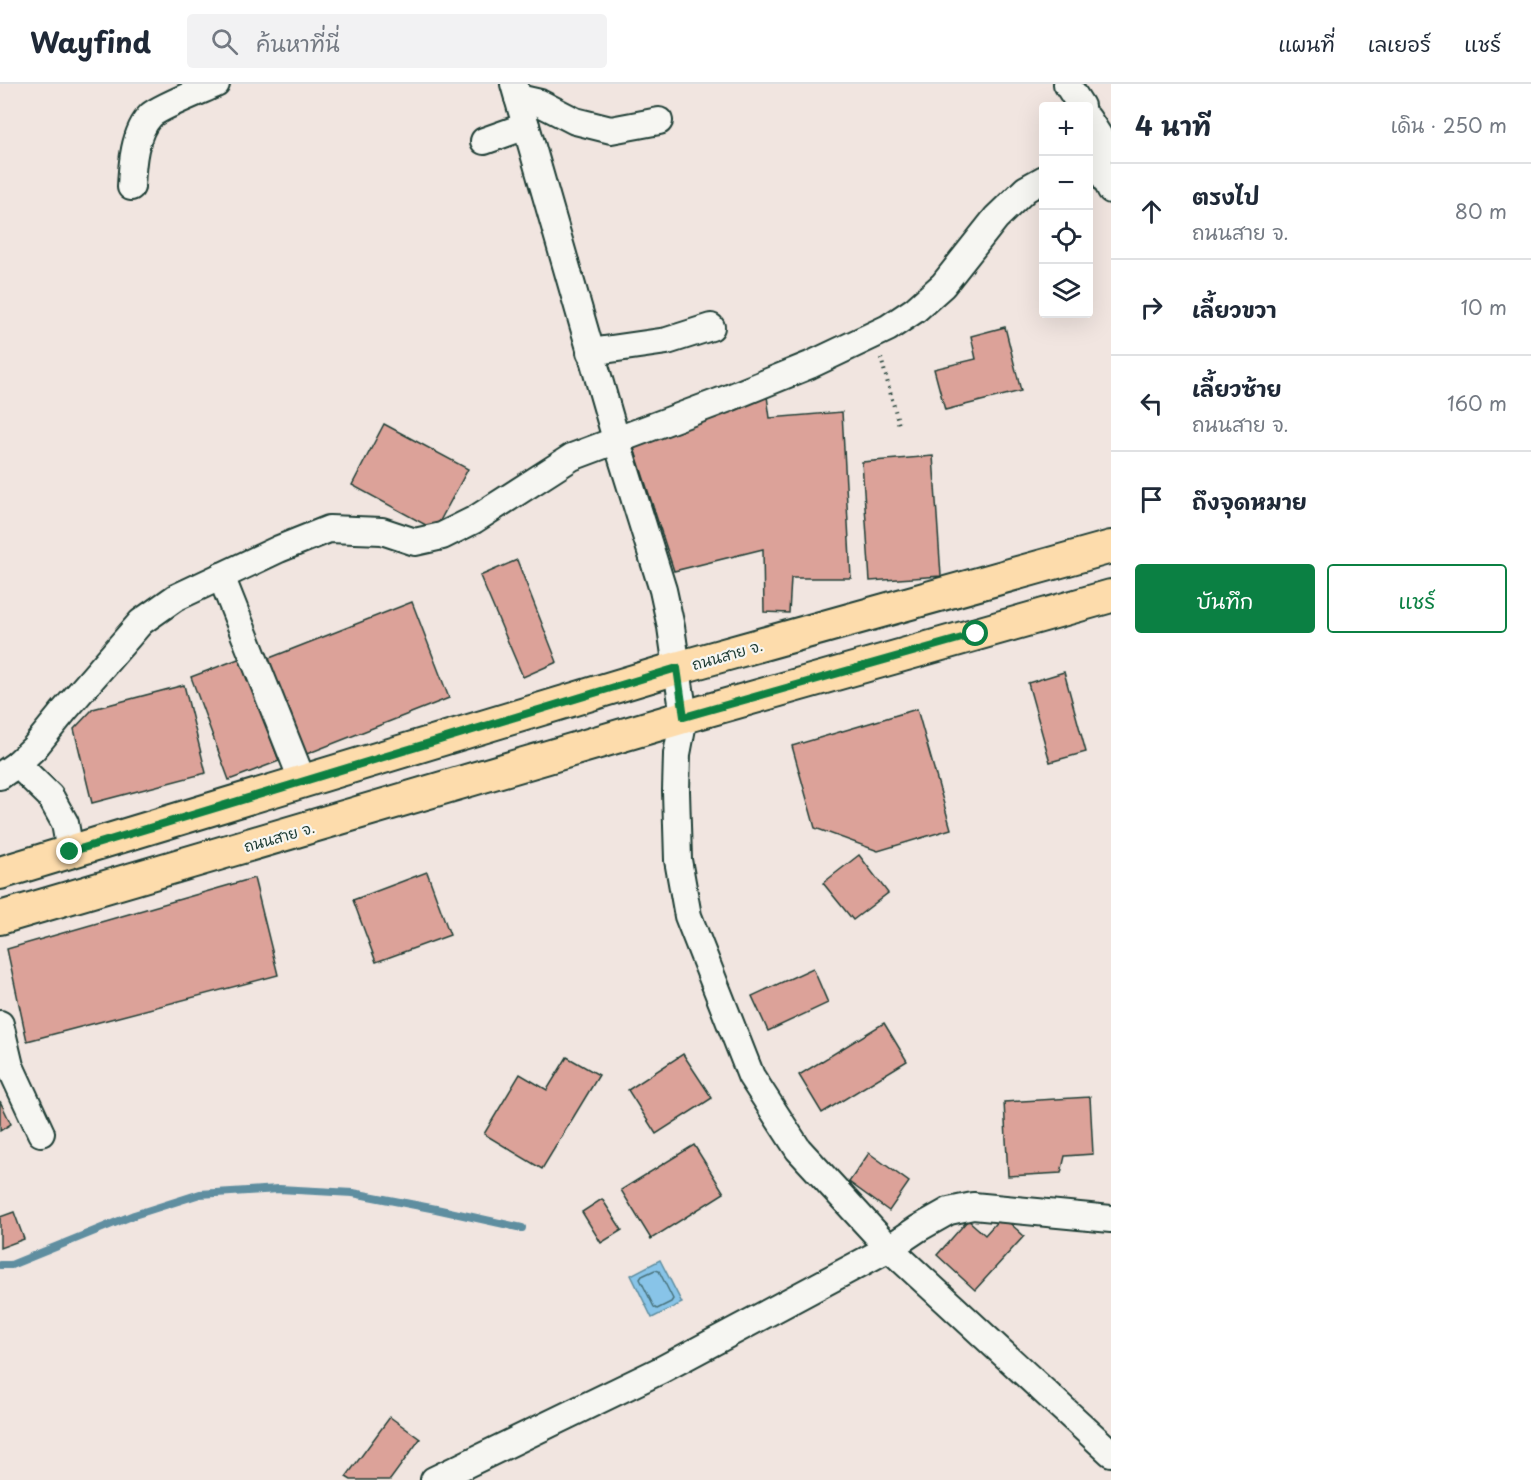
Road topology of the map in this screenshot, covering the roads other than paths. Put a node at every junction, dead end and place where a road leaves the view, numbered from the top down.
1 (216, 84) edge
2 (1067, 84) edge
3 (516, 91) edge
4 (1078, 102) edge
5 (659, 121) dead end
6 (526, 126) junction
7 (1093, 131) edge
8 (484, 141) dead end
9 (1100, 152) edge
10 (1039, 182) edge
11 (131, 187) dead end
12 (1111, 190) edge
13 (711, 327) dead end
14 (590, 352) junction
15 (616, 440) junction
16 (1111, 547) edge
17 (221, 576) junction
18 (1111, 596) edge
19 (677, 668) junction
20 (684, 717) junction
21 (9, 770) edge
22 (303, 782) junction
23 (70, 852) junction
24 (0, 873) edge
25 (0, 918) edge
26 (0, 1024) edge
27 (41, 1133) dead end
28 (1111, 1219) edge
29 (890, 1248) junction
30 (1111, 1453) edge
31 (434, 1480) edge

1 - 11 street
2 - 4 street
3 - 5 street
3 - 6 street
6 - 8 street
6 - 14 street
7 - 9 street
9 - 12 street
10 - 15 street
13 - 14 street
14 - 15 street
15 - 17 street
15 - 19 street
16 - 19 main road, ถนนสาย จ.
17 - 21 street
17 - 22 street
18 - 20 main road, ถนนสาย จ.
19 - 20 street
19 - 22 main road, ถนนสาย จ.
20 - 25 main road, ถนนสาย จ.
20 - 29 street
21 - 23 street
22 - 23 main road, ถนนสาย จ.
23 - 24 main road, ถนนสาย จ.
26 - 27 street
28 - 29 street
29 - 30 street
29 - 31 street

